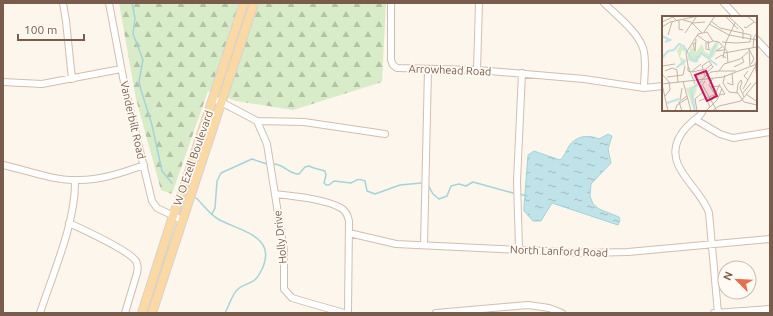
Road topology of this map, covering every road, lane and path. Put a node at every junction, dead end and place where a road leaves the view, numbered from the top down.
1 (63, 3) edge
2 (109, 3) edge
3 (244, 3) edge
4 (254, 3) edge
5 (391, 3) edge
6 (479, 3) edge
7 (604, 3) edge
8 (724, 3) edge
9 (736, 16) edge
10 (757, 40) edge
11 (770, 54) edge
12 (121, 69) junction
13 (428, 69) junction
14 (477, 70) junction
15 (522, 73) junction
16 (72, 79) junction
17 (3, 82) edge
18 (662, 86) edge
19 (644, 88) junction
20 (212, 100) junction
21 (221, 102) junction
22 (702, 111) edge
23 (696, 120) junction
24 (257, 121) junction
25 (770, 132) edge
26 (385, 134) dead end
27 (144, 165) junction
28 (3, 166) edge
29 (74, 180) junction
30 (275, 194) junction
31 (173, 216) junction
32 (182, 220) junction
33 (69, 223) junction
34 (349, 233) junction
35 (770, 239) edge
36 (713, 244) junction
37 (424, 245) junction
38 (519, 250) junction
39 (770, 309) edge
40 (517, 310) edge
41 (40, 313) edge
42 (125, 313) edge
43 (142, 313) edge
44 (152, 313) edge
45 (344, 313) edge
46 (348, 313) edge
47 (436, 313) edge
48 (562, 313) edge
49 (714, 313) edge
50 (718, 313) edge

1 - 16 street
2 - 12 street, Vanderbilt Road
3 - 20 main road, W O Ezell Boulevard
4 - 21 main road, W O Ezell Boulevard
5 - 13 street, Arrowhead Road
6 - 14 street
7 - 19 street
8 - 9 street
10 - 11 street
12 - 16 street
12 - 27 street, Vanderbilt Road
13 - 14 street, Arrowhead Road
13 - 37 street
14 - 15 street, Arrowhead Road
15 - 19 street, Arrowhead Road
15 - 38 street
16 - 17 street
18 - 19 street, Arrowhead Road
20 - 21 street
20 - 31 main road, W O Ezell Boulevard
21 - 24 street
21 - 32 main road, W O Ezell Boulevard
22 - 23 street
23 - 25 street
23 - 36 street
24 - 26 street
24 - 30 street, Holly Drive
27 - 29 street
27 - 31 street, Vanderbilt Road
28 - 29 street
29 - 33 street
30 - 34 street
30 - 45 street, Holly Drive
31 - 32 street, Vanderbilt Road
31 - 43 main road, W O Ezell Boulevard
32 - 44 main road, W O Ezell Boulevard
33 - 41 street
33 - 42 street
34 - 37 street, North Lanford Road
34 - 46 street
35 - 36 street, North Lanford Road
36 - 38 street, North Lanford Road
36 - 50 street
37 - 38 street, North Lanford Road
39 - 50 street
40 - 47 street
40 - 48 street
49 - 50 street

